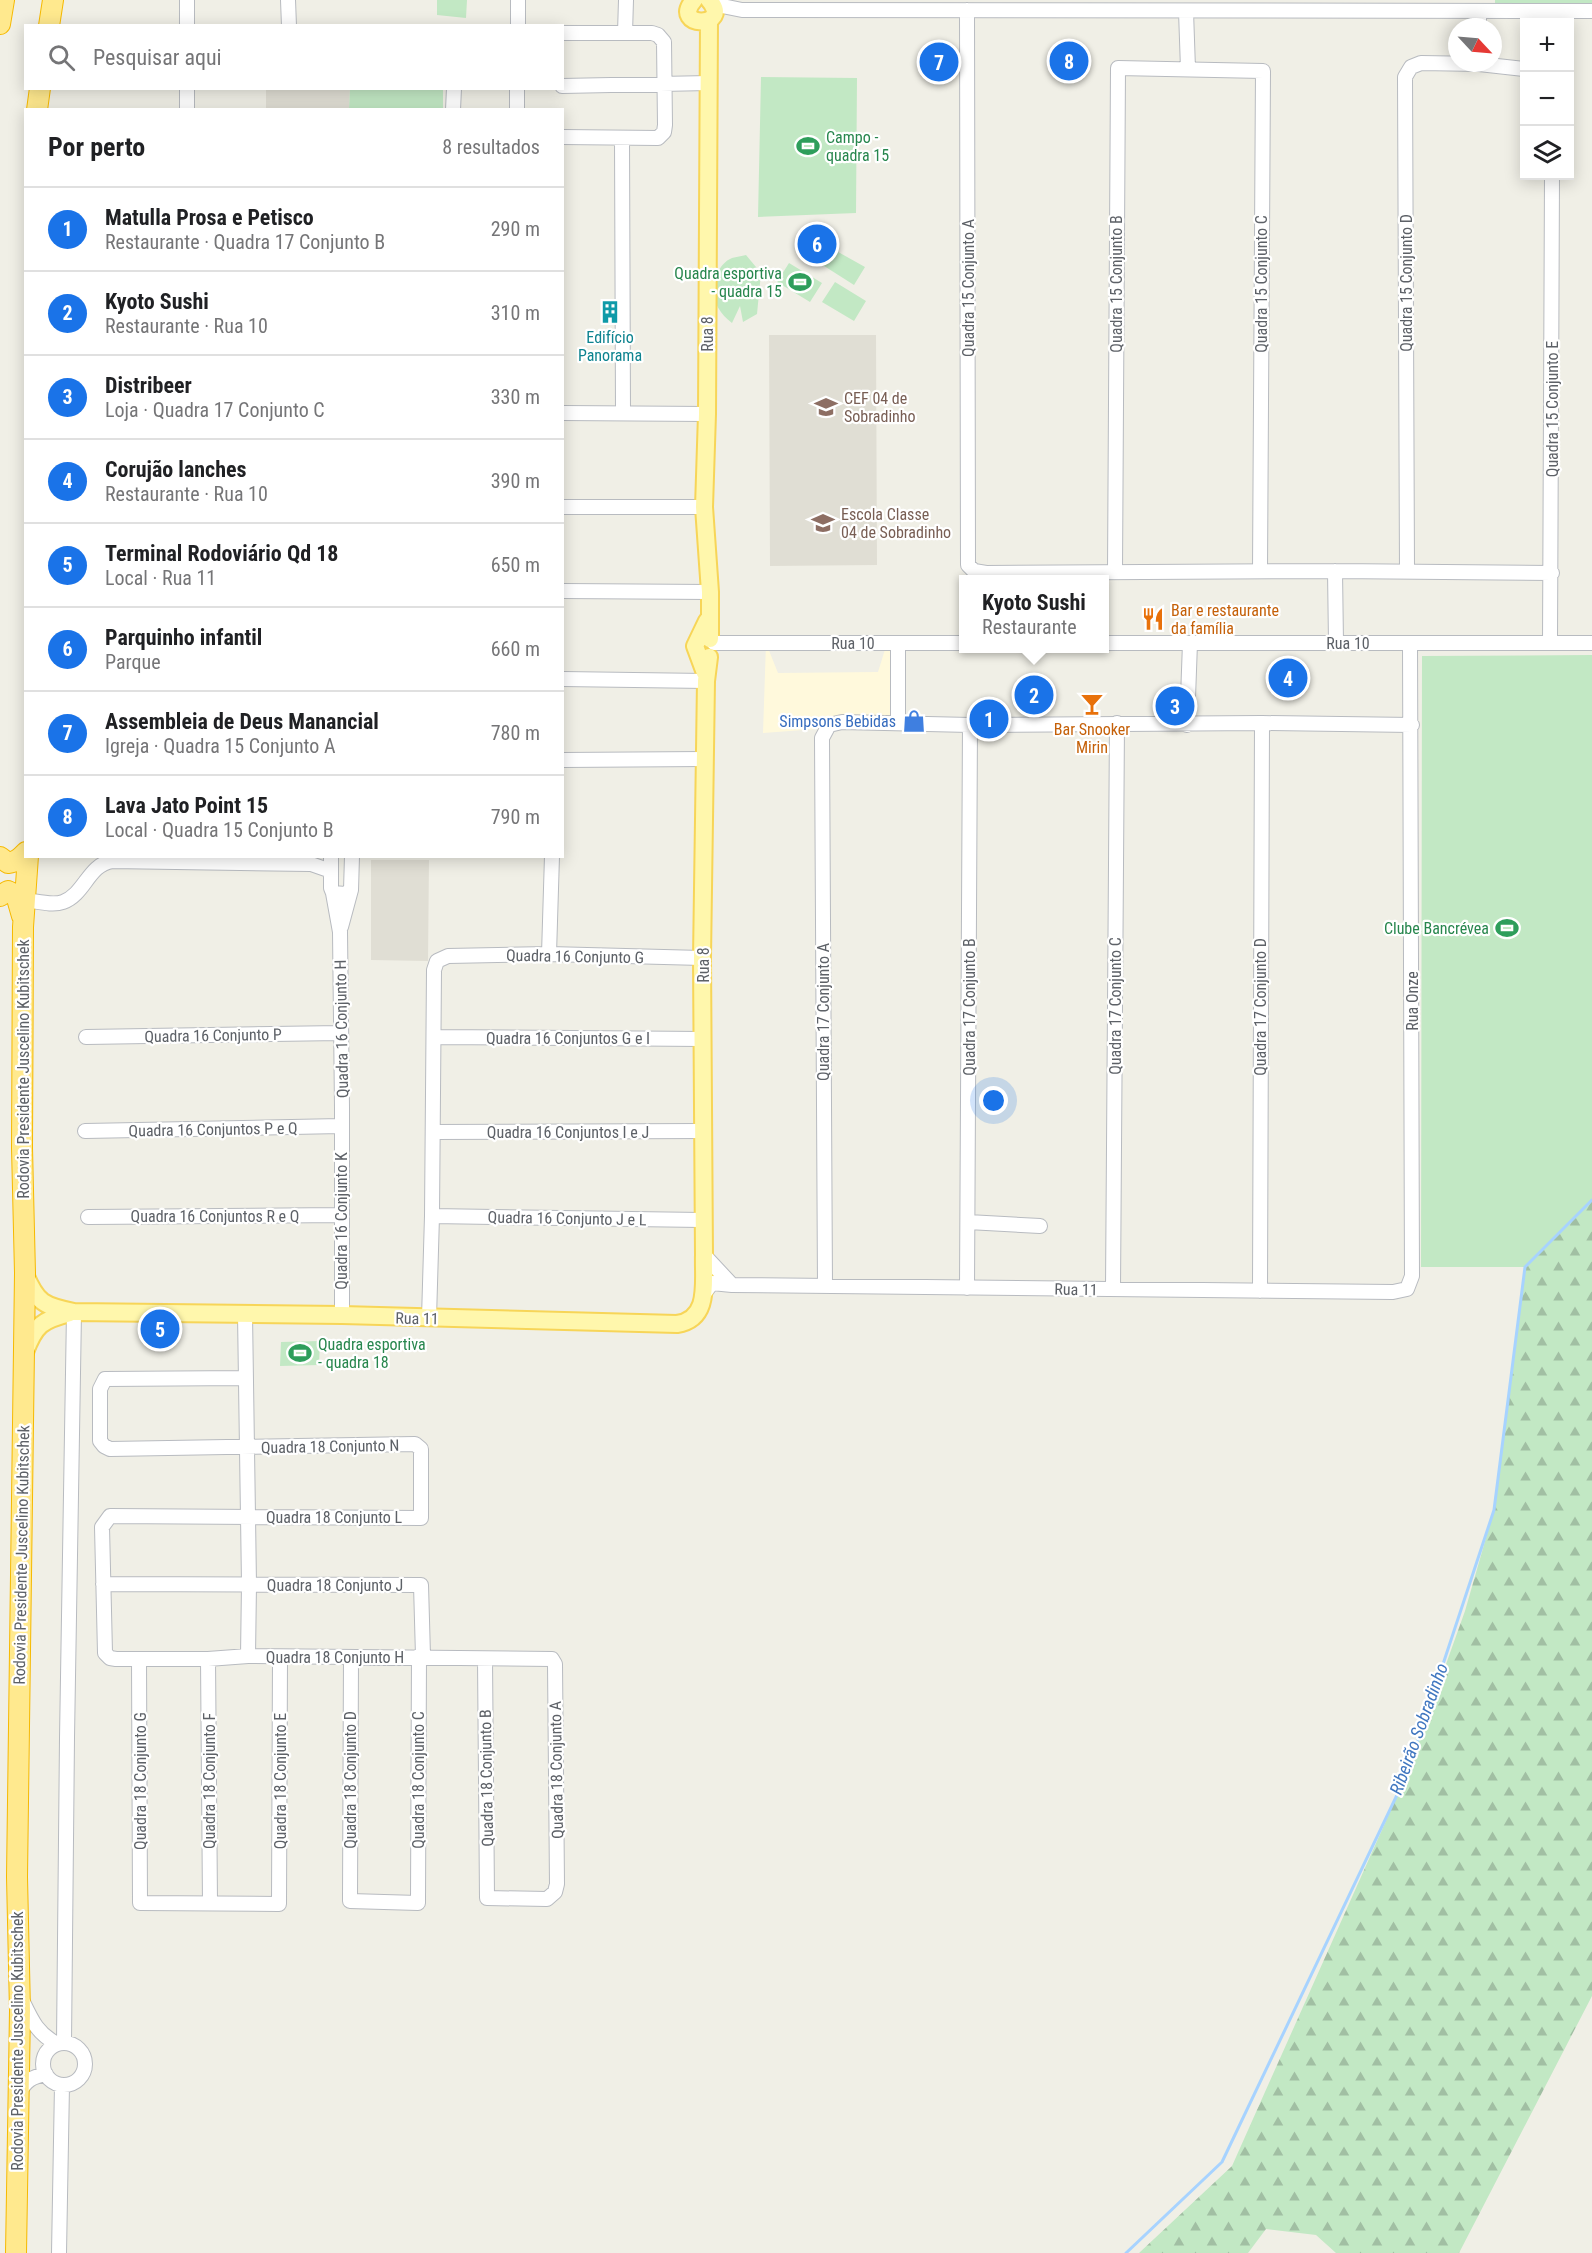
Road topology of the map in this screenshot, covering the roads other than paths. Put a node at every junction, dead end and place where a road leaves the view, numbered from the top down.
1 (4, 0) edge
2 (53, 0) edge
3 (187, 0) edge
4 (288, 0) edge
5 (518, 0) edge
6 (626, 0) edge
7 (694, 0) edge
8 (821, 5) edge
9 (967, 10) junction
10 (1186, 10) junction
11 (1479, 11) junction
12 (1592, 11) edge
13 (708, 13) edge
14 (1479, 18) edge
15 (0, 24) edge
16 (49, 24) edge
17 (187, 24) edge
18 (289, 24) edge
19 (518, 24) edge
20 (564, 33) edge
21 (625, 33) junction
22 (1448, 63) edge
23 (1502, 67) edge
24 (1188, 69) junction
25 (1520, 69) edge
26 (709, 83) junction
27 (664, 85) junction
28 (564, 86) edge
29 (40, 90) edge
30 (187, 90) edge
31 (454, 90) edge
32 (517, 90) edge
33 (37, 108) edge
34 (187, 108) edge
35 (453, 108) edge
36 (517, 108) edge
37 (564, 137) edge
38 (622, 138) junction
39 (1552, 180) edge
40 (623, 412) junction
41 (564, 413) edge
42 (707, 414) junction
43 (564, 507) edge
44 (704, 507) junction
45 (1115, 571) junction
46 (1260, 571) junction
47 (1335, 571) junction
48 (1407, 571) junction
49 (1552, 573) junction
50 (1023, 575) edge
51 (1056, 575) edge
52 (564, 591) edge
53 (710, 592) junction
54 (898, 643) junction
55 (959, 643) edge
56 (1109, 643) edge
57 (1190, 643) junction
58 (1336, 643) junction
59 (1410, 643) junction
60 (1551, 643) junction
61 (1592, 643) edge
62 (708, 648) junction
63 (706, 679) junction
64 (564, 680) edge
65 (898, 723) junction
66 (1117, 723) junction
67 (1262, 723) junction
68 (970, 725) junction
69 (1187, 725) junction
70 (1412, 725) junction
71 (704, 759) junction
72 (564, 760) edge
73 (24, 854) edge
74 (0, 857) edge
75 (28, 858) edge
76 (321, 858) edge
77 (331, 858) edge
78 (352, 858) edge
79 (552, 858) edge
80 (311, 864) junction
81 (331, 871) junction
82 (351, 890) junction
83 (333, 893) junction
84 (0, 896) edge
85 (25, 900) junction
86 (23, 927) junction
87 (340, 932) junction
88 (549, 954) junction
89 (702, 958) junction
90 (341, 1033) junction
91 (86, 1037) dead end
92 (434, 1037) junction
93 (703, 1039) junction
94 (341, 1126) junction
95 (85, 1131) dead end
96 (703, 1131) junction
97 (433, 1132) junction
98 (341, 1215) junction
99 (432, 1216) junction
100 (88, 1217) dead end
101 (702, 1220) junction
102 (968, 1222) junction
103 (1040, 1226) dead end
104 (704, 1255) junction
105 (25, 1274) junction
106 (1412, 1276) joint
107 (732, 1285) junction
108 (825, 1286) junction
109 (967, 1288) junction
110 (1113, 1289) junction
111 (1260, 1291) junction
112 (703, 1295) junction
113 (74, 1312) junction
114 (245, 1314) junction
115 (342, 1315) junction
116 (429, 1318) junction
117 (23, 1357) junction
118 (245, 1378) junction
119 (246, 1448) junction
120 (248, 1516) junction
121 (421, 1518) joint
122 (104, 1584) junction
123 (249, 1584) junction
124 (420, 1585) joint
125 (248, 1656) junction
126 (421, 1656) junction
127 (280, 1658) junction
128 (351, 1658) junction
129 (550, 1658) joint
130 (139, 1659) junction
131 (208, 1659) junction
132 (485, 1659) junction
133 (487, 1898) joint
134 (350, 1901) joint
135 (210, 1903) junction
136 (19, 1993) junction
137 (61, 2044) junction
138 (46, 2074) junction
139 (62, 2085) junction
140 (18, 2095) junction
141 (16, 2253) edge
142 (59, 2253) edge

1 - 15 highway
2 - 16 highway
3 - 17 street
4 - 18 street
5 - 19 street
6 - 21 street
7 - 13 main road, Rua 8
8 - 9 street
8 - 13 street
9 - 10 street
9 - 50 street, Quadra 15 Conjunto A
10 - 11 street
10 - 24 street
11 - 12 street
11 - 14 street
13 - 26 main road, Rua 8
20 - 21 street
21 - 27 street
22 - 48 street, Quadra 15 Conjunto D
23 - 25 street
24 - 45 street, Quadra 15 Conjunto B
24 - 46 street, Quadra 15 Conjunto C
26 - 27 street
26 - 42 main road, Rua 8
27 - 28 street
27 - 38 street
29 - 33 highway
30 - 34 street
31 - 35 street
32 - 36 street
37 - 38 street
38 - 40 street
39 - 49 street, Quadra 15 Conjunto E
40 - 41 street
40 - 42 street
42 - 44 main road, Rua 8
43 - 44 street
44 - 53 main road, Rua 8
45 - 46 street
45 - 51 street
46 - 47 street
47 - 48 street
47 - 58 street
48 - 49 street
49 - 60 street, Quadra 15 Conjunto E
52 - 53 street
53 - 62 main road, Rua 8
54 - 55 street, Rua 10
54 - 62 street, Rua 10
54 - 65 street
56 - 57 street, Rua 10
57 - 58 street, Rua 10
57 - 69 street
58 - 59 street, Rua 10
59 - 60 street, Rua 10
59 - 70 street, Rua Onze
60 - 61 street, Rua 10
62 - 63 main road, Rua 8
63 - 64 street
63 - 71 main road, Rua 8
65 - 68 street
65 - 108 street, Quadra 17 Conjunto A
66 - 68 street
66 - 69 street
66 - 110 street, Quadra 17 Conjunto C
67 - 69 street
67 - 70 street
67 - 111 street, Quadra 17 Conjunto D
68 - 102 street, Quadra 17 Conjunto B
70 - 106 street, Rua Onze
71 - 72 street
71 - 89 main road, Rua 8
73 - 74 highway
75 - 85 highway, Rodovia Presidente Juscelino Kubitschek
76 - 80 street
77 - 81 street, Quadra 16 Conjunto H
78 - 82 street, Quadra 16 Conjunto H
79 - 88 street
80 - 81 street
80 - 85 street
81 - 83 street, Quadra 16 Conjunto H
82 - 83 street
82 - 87 street, Quadra 16 Conjunto H
83 - 87 street, Quadra 16 Conjunto H
84 - 86 highway
85 - 86 highway, Rodovia Presidente Juscelino Kubitschek
86 - 105 highway, Rodovia Presidente Juscelino Kubitschek
87 - 90 street, Quadra 16 Conjunto H
88 - 89 street, Quadra 16 Conjunto G
88 - 92 street, Quadra 16 Conjunto G
89 - 93 main road, Rua 8
90 - 91 street, Quadra 16 Conjunto P
90 - 94 street, Quadra 16 Conjunto H
92 - 93 street, Quadra 16 Conjuntos G e I
92 - 97 street
93 - 96 main road, Rua 8
94 - 95 street, Quadra 16 Conjuntos P e Q
94 - 98 street, Quadra 16 Conjunto K
96 - 97 street, Quadra 16 Conjuntos I e J
96 - 101 main road, Rua 8
97 - 99 street
98 - 100 street, Quadra 16 Conjuntos R e Q
98 - 115 street, Quadra 16 Conjunto K
99 - 101 street, Quadra 16 Conjunto J e L
99 - 116 street
101 - 104 main road, Rua 8
102 - 103 street
102 - 109 street, Quadra 17 Conjunto B
104 - 107 street
104 - 112 main road, Rua 11
105 - 113 main road, Rua 11
105 - 117 highway, Rodovia Presidente Juscelino Kubitschek
106 - 111 street, Rua 11
107 - 108 street, Rua 11
107 - 112 street, Rua 11
108 - 109 street, Rua 11
109 - 110 street, Rua 11
110 - 111 street, Rua 11
112 - 116 main road, Rua 11
113 - 114 main road, Rua 11
113 - 117 main road, Rua 11
113 - 137 street
114 - 115 main road, Rua 11
114 - 118 street
115 - 116 main road, Rua 11
117 - 136 highway, Rodovia Presidente Juscelino Kubitschek
118 - 119 street
118 - 119 street, Quadra 18 Conjunto N
119 - 120 street
119 - 121 street, Quadra 18 Conjunto N
120 - 121 street, Quadra 18 Conjunto L
120 - 122 street, Quadra 18 Conjunto L
120 - 123 street
122 - 123 street, Quadra 18 Conjunto J
122 - 130 street, Quadra 18 Conjunto H
123 - 124 street, Quadra 18 Conjunto J
123 - 125 street
124 - 126 street, Quadra 18 Conjunto C
125 - 127 street, Quadra 18 Conjunto H
125 - 131 street, Quadra 18 Conjunto H
126 - 128 street, Quadra 18 Conjunto H
126 - 132 street, Quadra 18 Conjunto H
126 - 134 street, Quadra 18 Conjunto C
127 - 128 street, Quadra 18 Conjunto H
127 - 135 street, Quadra 18 Conjunto E
128 - 134 street, Quadra 18 Conjunto D
129 - 132 street, Quadra 18 Conjunto H
129 - 133 street, Quadra 18 Conjunto A
130 - 131 street, Quadra 18 Conjunto H
130 - 135 street, Quadra 18 Conjunto G
131 - 135 street, Quadra 18 Conjunto F
132 - 133 street, Quadra 18 Conjunto B
136 - 137 street
136 - 140 highway, Rodovia Presidente Juscelino Kubitschek
137 - 138 street
137 - 139 street
138 - 139 street
138 - 140 street
139 - 142 street
140 - 141 highway, Rodovia Presidente Juscelino Kubitschek

